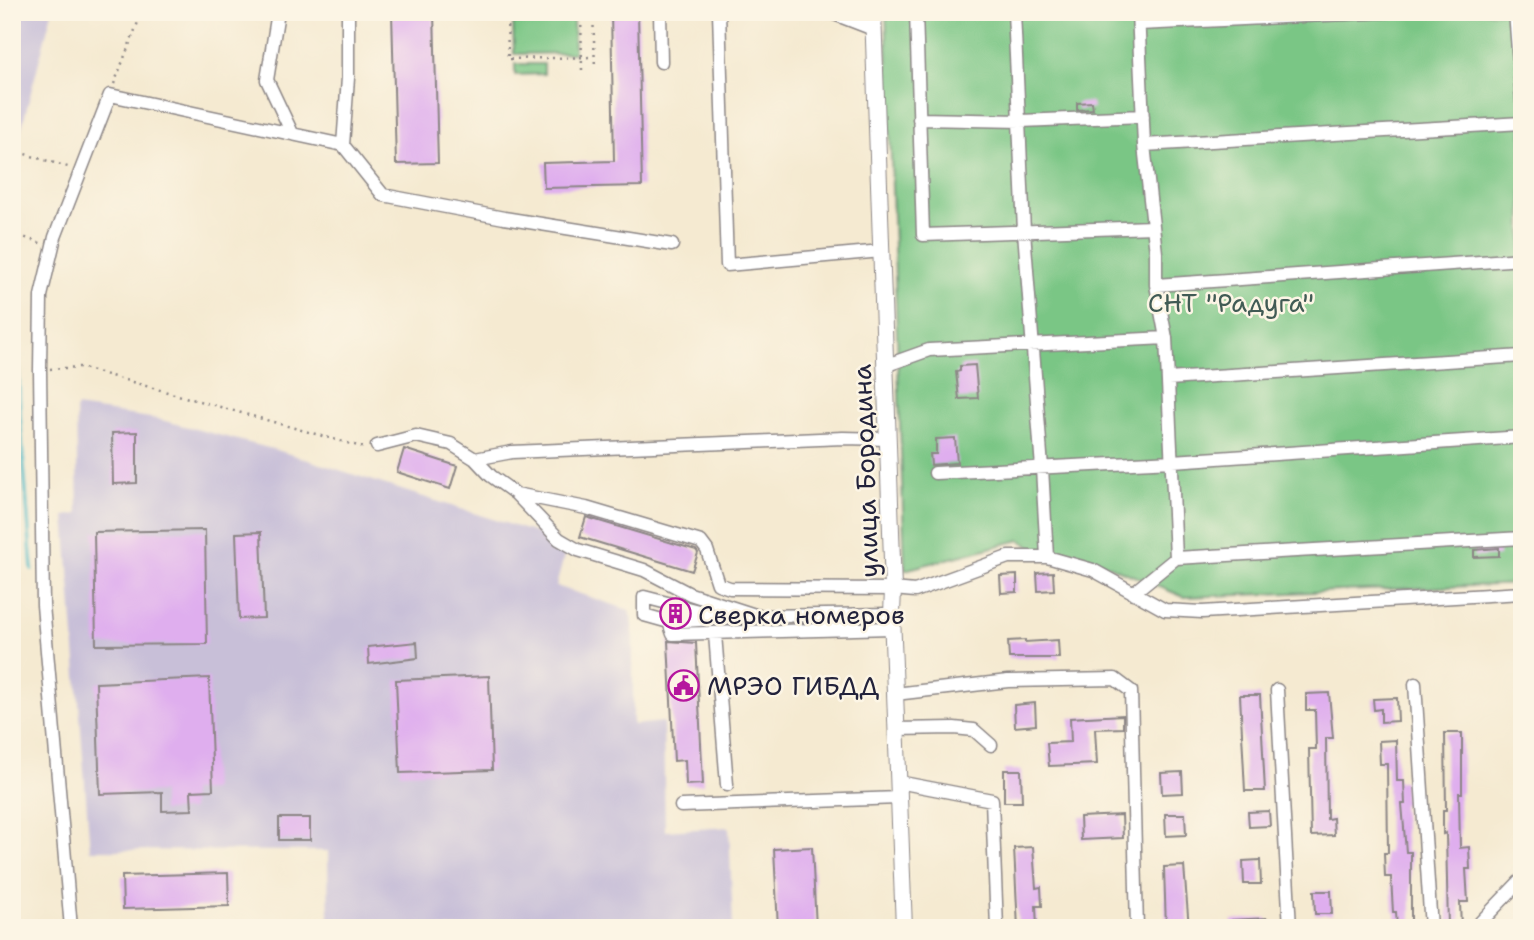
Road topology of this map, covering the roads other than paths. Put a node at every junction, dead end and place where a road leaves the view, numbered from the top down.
1 (278, 12) edge
2 (348, 12) edge
3 (660, 12) edge
4 (719, 12) edge
5 (916, 12) edge
6 (1014, 12) edge
7 (1387, 12) edge
8 (1515, 12) edge
9 (831, 13) edge
10 (1138, 18) edge
11 (873, 20) edge
12 (661, 62) dead end
13 (1522, 102) edge
14 (1143, 116) junction
15 (919, 119) junction
16 (1021, 121) junction
17 (1522, 123) edge
18 (292, 133) junction
19 (343, 145) junction
20 (1144, 145) junction
21 (1153, 227) junction
22 (1024, 231) junction
23 (672, 245) dead end
24 (882, 251) junction
25 (1522, 259) edge
26 (1156, 285) junction
27 (1166, 338) junction
28 (1032, 345) junction
29 (1522, 356) edge
30 (887, 365) junction
31 (1168, 379) junction
32 (1522, 437) edge
33 (888, 439) junction
34 (377, 446) road end
35 (475, 459) junction
36 (1173, 461) junction
37 (1042, 468) junction
38 (935, 473) dead end
39 (516, 494) junction
40 (1522, 538) edge
41 (1047, 557) junction
42 (1176, 558) junction
43 (893, 589) junction
44 (1133, 593) junction
45 (1522, 593) edge
46 (758, 616) junction
47 (725, 618) junction
48 (892, 621) junction
49 (669, 622) junction
50 (715, 634) junction
51 (1415, 684) dead end
52 (1277, 690) dead end
53 (895, 694) junction
54 (896, 729) junction
55 (991, 745) dead end
56 (727, 785) dead end
57 (898, 790) junction
58 (681, 806) dead end
59 (1522, 879) edge
60 (71, 928) edge
61 (904, 928) edge
62 (997, 928) edge
63 (1137, 928) edge
64 (1290, 928) edge
65 (1431, 928) edge
66 (1475, 928) edge

1 - 18 street
2 - 19 street
3 - 12 street
4 - 24 street
5 - 15 street
6 - 16 street
7 - 10 street
8 - 13 street
9 - 11 street
10 - 14 street
11 - 24 main road, улица Бородина
14 - 16 street
14 - 20 street
15 - 16 street
15 - 22 street
16 - 22 street
17 - 20 street
18 - 19 street
18 - 60 street
19 - 23 street
20 - 21 street
21 - 22 street
21 - 26 street
22 - 28 street
24 - 30 main road, улица Бородина
25 - 26 street
26 - 27 street
27 - 28 street
27 - 31 street
28 - 30 street
28 - 37 street
29 - 31 street
30 - 33 main road, улица Бородина
31 - 36 street
32 - 36 street
33 - 35 street
33 - 43 main road, улица Бородина
34 - 35 street
35 - 39 street
36 - 37 street
36 - 42 street
37 - 38 street
37 - 41 street
39 - 43 street
39 - 46 street
40 - 42 street
41 - 43 street
41 - 44 street
42 - 44 street
43 - 48 main road, улица Бородина
44 - 45 street
46 - 47 street
46 - 48 street
47 - 49 street
47 - 49 street
48 - 50 street
48 - 53 main road, улица Бородина
49 - 50 street
50 - 56 street
51 - 65 street
52 - 64 street
53 - 54 main road, улица Бородина
53 - 63 street
54 - 55 street
54 - 57 main road, улица Бородина
57 - 58 street
57 - 61 main road, улица Бородина
57 - 62 street
59 - 66 street

